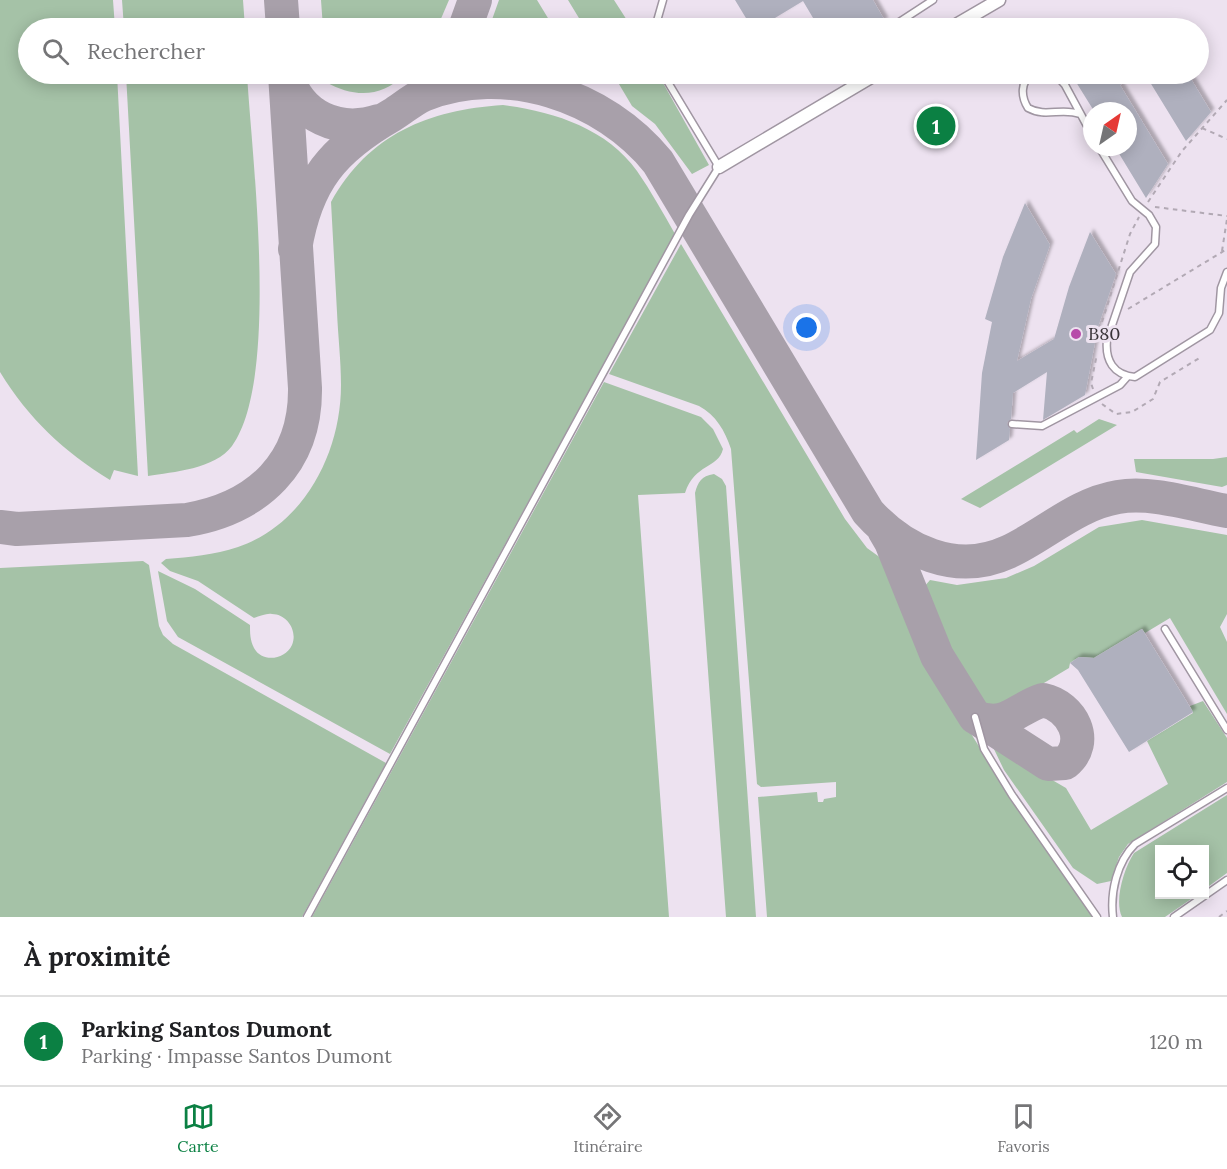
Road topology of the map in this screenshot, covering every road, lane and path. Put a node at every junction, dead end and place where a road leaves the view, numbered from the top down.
1 (663, 0) edge
2 (933, 0) edge
3 (993, 2) edge
4 (658, 18) edge
5 (905, 18) edge
6 (967, 18) edge
7 (669, 84) edge
8 (859, 84) edge
9 (1024, 84) edge
10 (1064, 84) edge
11 (1227, 100) edge
12 (1080, 114) junction
13 (1083, 119) edge
14 (1202, 128) junction
15 (1227, 139) edge
16 (1104, 156) edge
17 (719, 167) junction
18 (1143, 210) junction
19 (1227, 217) edge
20 (1227, 249) edge
21 (1222, 252) junction
22 (1227, 272) edge
23 (1113, 318) junction
24 (1098, 349) dead end
25 (1201, 357) dead end
26 (1128, 376) junction
27 (1097, 397) junction
28 (1012, 424) dead end
29 (1165, 629) dead end
30 (975, 717) dead end
31 (1227, 730) edge
32 (1227, 788) edge
33 (1227, 880) edge
34 (1227, 911) edge
35 (307, 917) edge
36 (1097, 917) edge
37 (1113, 917) edge
38 (1174, 917) edge
39 (1219, 917) edge

1 - 4 lane
2 - 5 lane
3 - 6 street
7 - 17 lane
8 - 17 street
9 - 12 lane
10 - 12 lane
11 - 14 path
12 - 13 lane
14 - 15 path
14 - 19 path
16 - 18 lane
17 - 35 lane
18 - 23 lane
18 - 23 path
19 - 21 path
20 - 21 path
21 - 23 path
22 - 26 lane
23 - 26 lane
24 - 27 path
25 - 27 path
26 - 27 lane
27 - 28 lane
29 - 31 lane
30 - 36 lane
32 - 37 lane
33 - 38 lane
34 - 39 path

